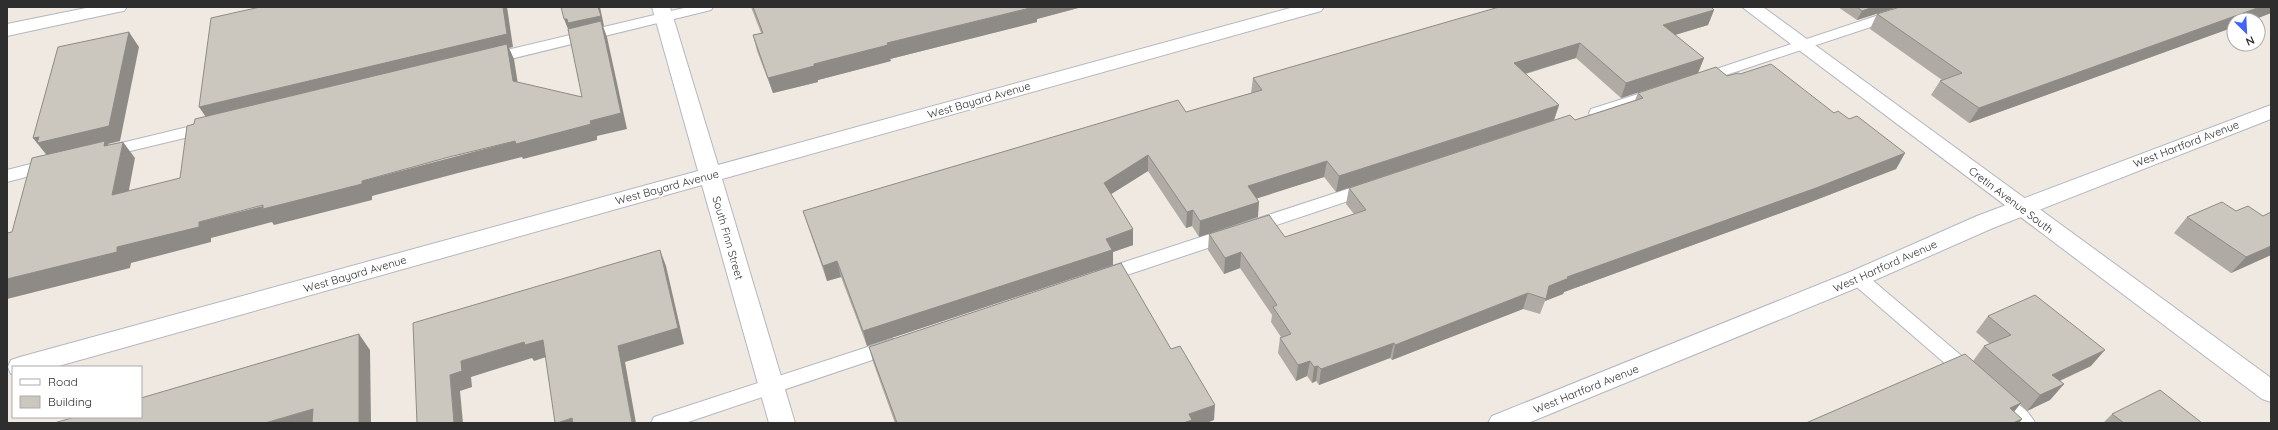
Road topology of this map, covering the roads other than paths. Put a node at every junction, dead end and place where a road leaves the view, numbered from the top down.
1 (118, 7) edge
2 (706, 7) edge
3 (1315, 7) edge
4 (1751, 7) edge
5 (1917, 7) edge
6 (662, 12) edge
7 (7, 30) edge
8 (1802, 45) junction
9 (478, 62) edge
10 (2271, 112) edge
11 (1579, 119) edge
12 (223, 123) edge
13 (92, 155) edge
14 (61, 163) edge
15 (710, 175) junction
16 (7, 176) edge
17 (1382, 184) edge
18 (2021, 207) junction
19 (1858, 278) junction
20 (1087, 282) edge
21 (905, 342) edge
22 (24, 366) edge
23 (772, 386) junction
24 (2271, 392) edge
25 (661, 423) edge
26 (782, 423) edge
27 (1501, 423) edge
28 (2025, 423) edge

1 - 7 street
2 - 6 lane
3 - 15 street, West Bayard Avenue
4 - 8 street, Cretin Avenue South
5 - 8 lane
6 - 9 lane
6 - 15 street, South Finn Street
8 - 11 lane
8 - 18 street, Cretin Avenue South
10 - 18 street, West Hartford Avenue
12 - 13 lane
14 - 16 lane
15 - 22 street, West Bayard Avenue
15 - 23 street, South Finn Street
17 - 20 lane
18 - 19 street, West Hartford Avenue
18 - 24 street, Cretin Avenue South
19 - 27 street, West Hartford Avenue
19 - 28 lane
21 - 23 lane
23 - 25 lane
23 - 26 street, South Finn Street

